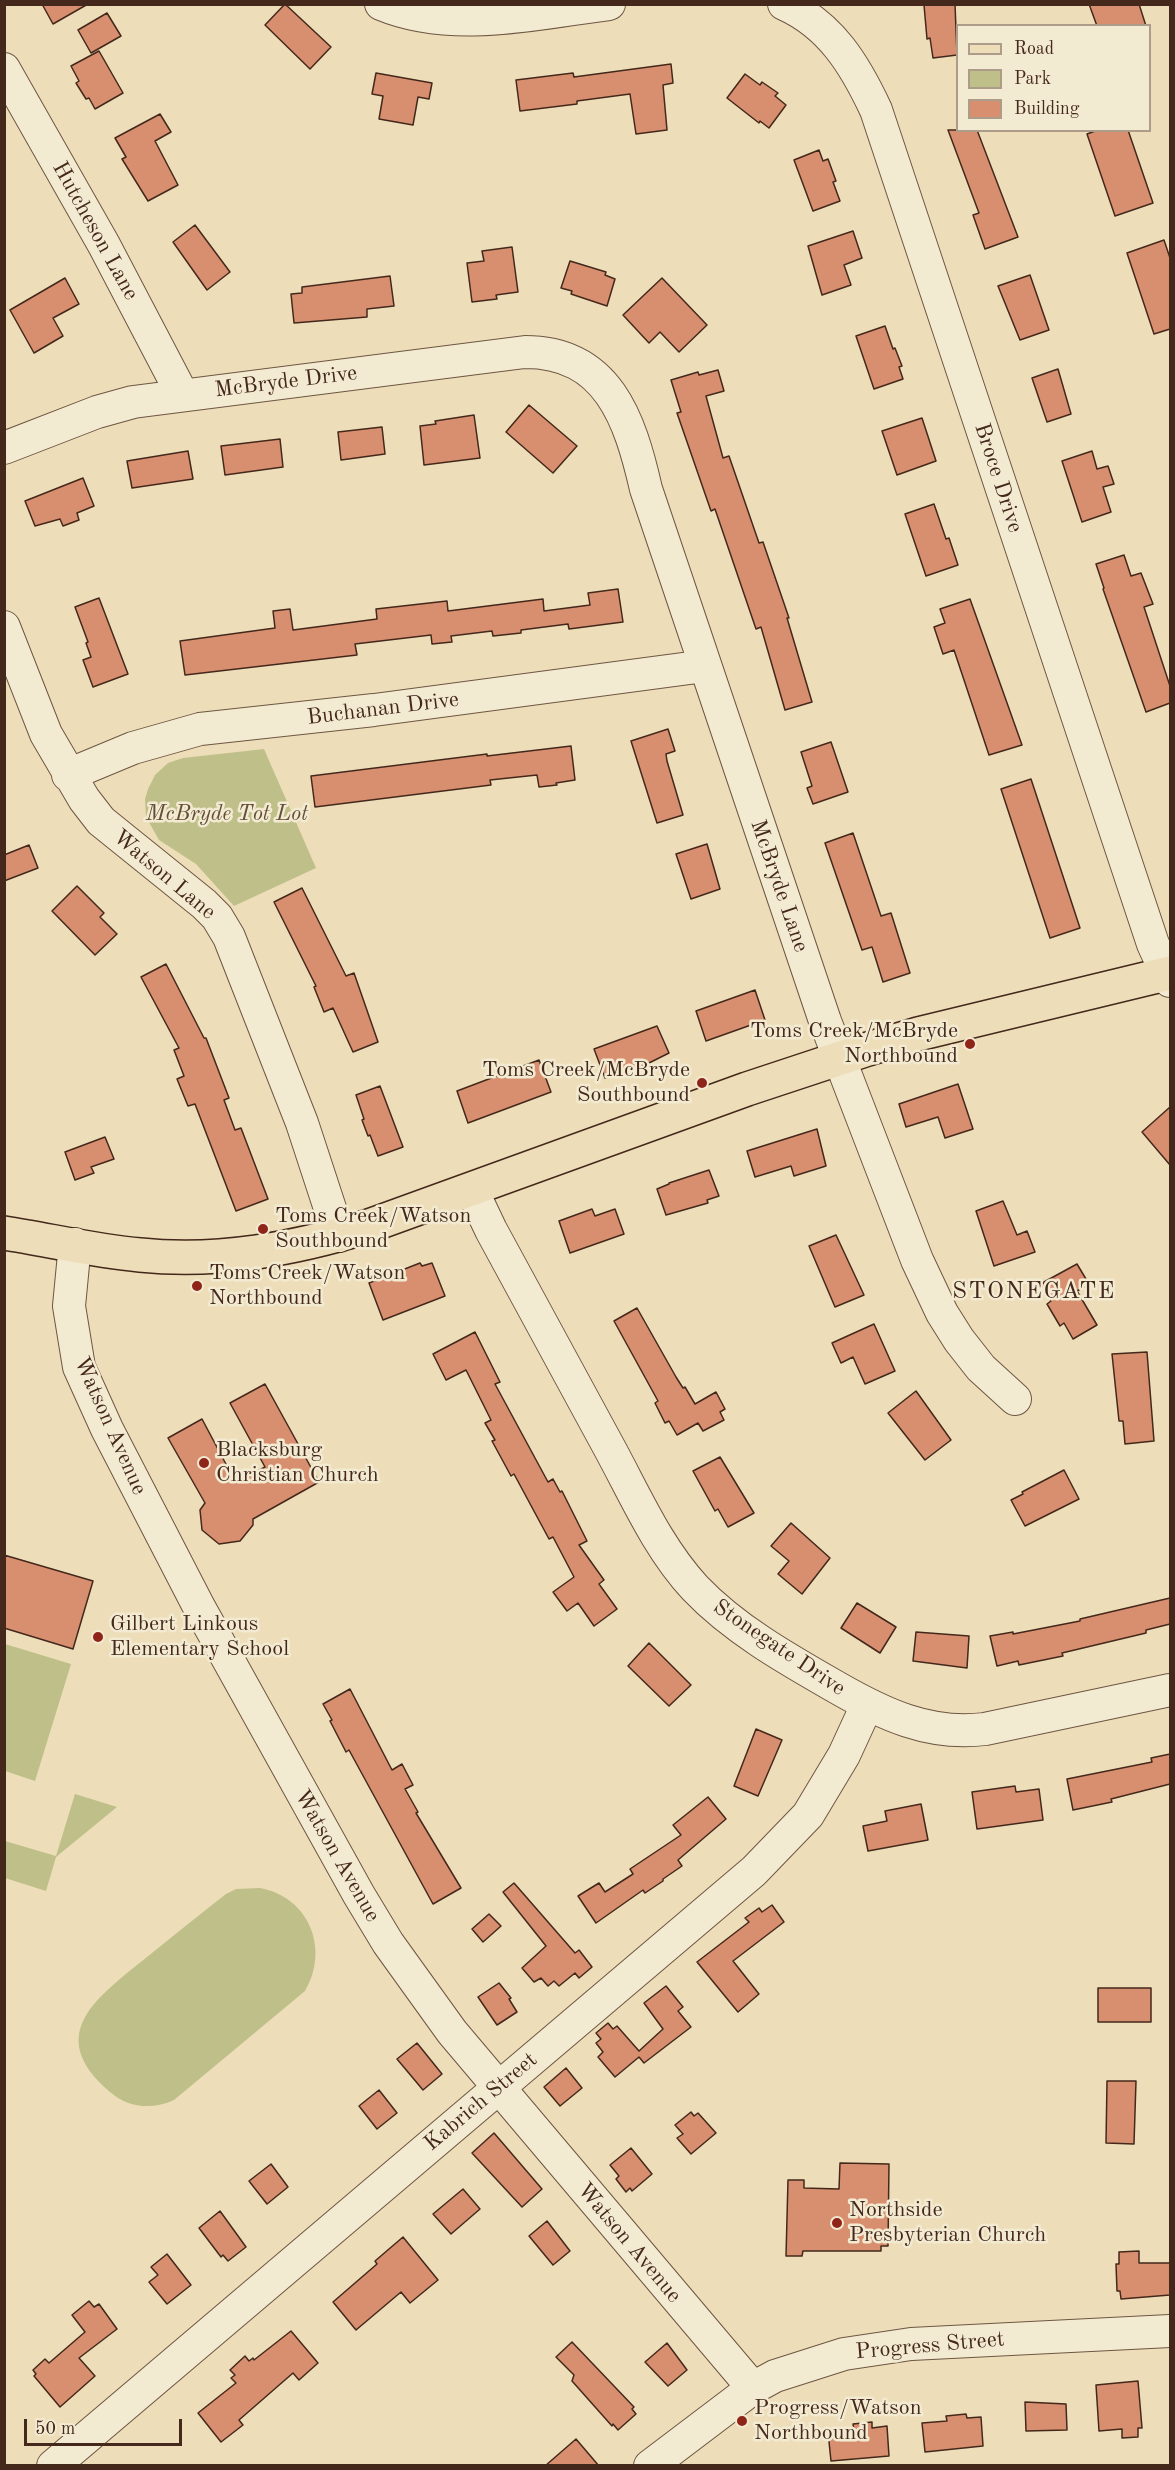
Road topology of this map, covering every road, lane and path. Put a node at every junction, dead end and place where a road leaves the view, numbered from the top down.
1 (381, 4) edge
2 (609, 4) edge
3 (784, 4) edge
4 (826, 15) edge
5 (4, 69) edge
6 (574, 361) joint
7 (182, 394) junction
8 (4, 448) edge
9 (4, 627) edge
10 (705, 666) junction
11 (68, 775) junction
12 (1169, 976) edge
13 (840, 1058) junction
14 (471, 1190) junction
15 (4, 1233) edge
16 (339, 1236) junction
17 (75, 1244) junction
18 (1015, 1399) dead end
19 (1170, 1690) edge
20 (867, 1705) junction
21 (498, 2088) junction
22 (1170, 2331) edge
23 (753, 2388) junction
24 (58, 2459) edge
25 (650, 2466) edge

1 - 2 street
3 - 4 street, Broce Drive
4 - 12 street, Broce Drive
5 - 7 street, Hutcheson Lane
6 - 7 street, McBryde Drive
6 - 10 street, McBryde Lane
7 - 8 street, McBryde Drive
9 - 11 street, Watson Lane
10 - 11 street, Buchanan Drive
10 - 13 street, McBryde Lane
11 - 16 street, Watson Lane
12 - 13 main road
13 - 14 main road
13 - 18 street, McBryde Lane
14 - 16 main road
14 - 20 street, Stonegate Drive
15 - 17 main road
16 - 17 main road
17 - 21 street, Watson Avenue
19 - 20 street, Stonegate Drive
20 - 21 street, Kabrich Street
21 - 23 street, Watson Avenue
21 - 24 street, Kabrich Street
22 - 23 street, Progress Street
23 - 25 street, Progress Street

